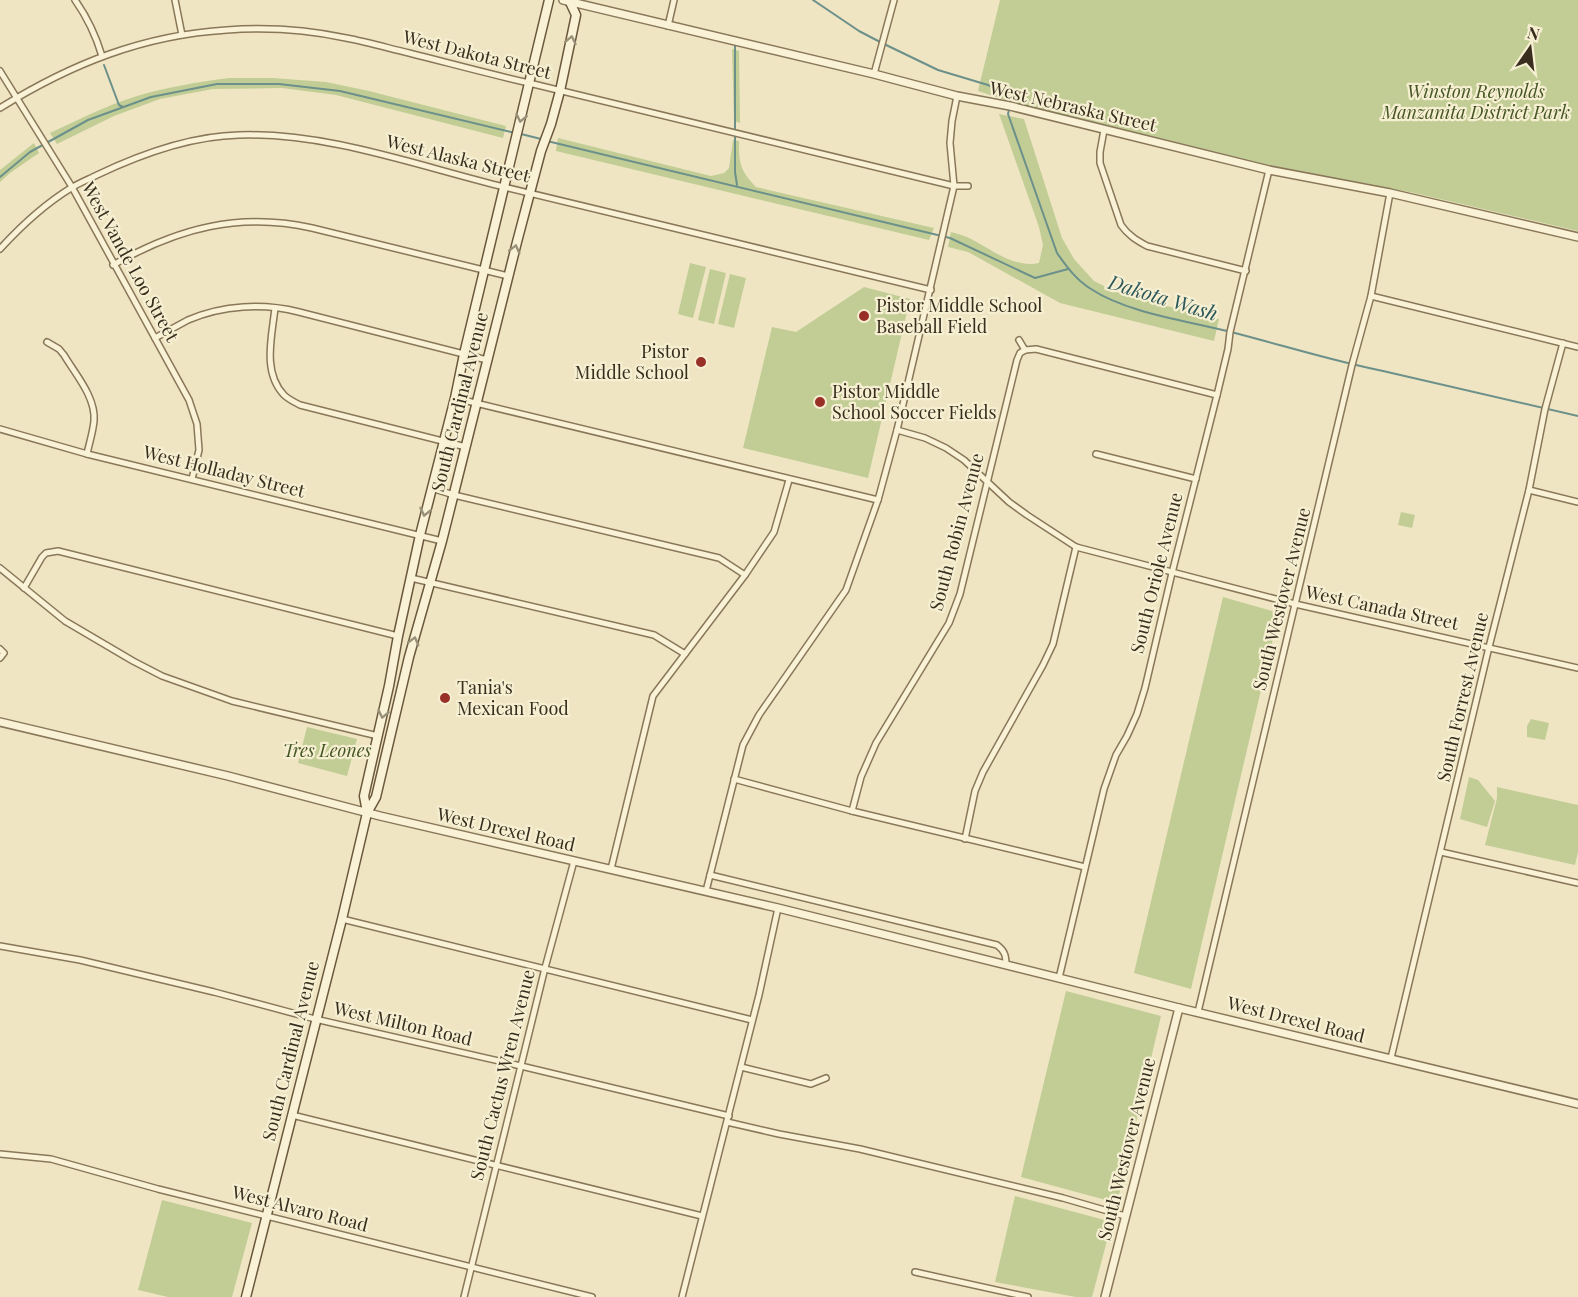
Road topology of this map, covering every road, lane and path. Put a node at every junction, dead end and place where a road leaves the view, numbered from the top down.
1 (75, 0) edge
2 (175, 0) edge
3 (549, 0) edge
4 (674, 0) edge
5 (894, 0) edge
6 (568, 1) edge
7 (668, 26) junction
8 (182, 35) junction
9 (102, 56) junction
10 (0, 71) edge
11 (874, 74) junction
12 (529, 83) junction
13 (560, 91) junction
14 (957, 96) junction
15 (17, 98) junction
16 (0, 108) edge
17 (1104, 130) junction
18 (1269, 170) junction
19 (954, 186) junction
20 (968, 186) dead end
21 (72, 187) junction
22 (504, 187) junction
23 (530, 193) junction
24 (1390, 193) junction
25 (1578, 237) edge
26 (0, 249) edge
27 (113, 265) junction
28 (484, 270) junction
29 (1246, 271) junction
30 (508, 276) junction
31 (931, 290) junction
32 (1371, 296) junction
33 (274, 308) junction
34 (155, 338) junction
35 (1019, 340) dead end
36 (47, 342) dead end
37 (1563, 343) junction
38 (1578, 347) edge
39 (1024, 350) junction
40 (464, 354) junction
41 (487, 360) junction
42 (1217, 395) junction
43 (455, 398) junction
44 (477, 404) junction
45 (0, 429) edge
46 (897, 430) junction
47 (443, 441) junction
48 (466, 447) junction
49 (87, 454) junction
50 (1096, 454) dead end
51 (192, 479) junction
52 (1196, 479) junction
53 (789, 480) junction
54 (987, 481) junction
55 (431, 488) junction
56 (1529, 490) junction
57 (454, 495) junction
58 (878, 500) junction
59 (1578, 501) edge
60 (420, 535) junction
61 (442, 541) junction
62 (1076, 547) junction
63 (0, 568) edge
64 (1172, 573) junction
65 (745, 575) junction
66 (411, 579) junction
67 (429, 583) junction
68 (24, 588) junction
69 (1295, 604) junction
70 (398, 636) junction
71 (1490, 647) junction
72 (0, 649) edge
73 (686, 654) junction
74 (0, 658) edge
75 (1578, 668) edge
76 (0, 722) edge
77 (378, 736) junction
78 (734, 779) junction
79 (852, 810) junction
80 (367, 813) junction
81 (965, 839) junction
82 (1441, 852) junction
83 (574, 861) junction
84 (1085, 867) junction
85 (611, 869) junction
86 (710, 875) junction
87 (1578, 883) edge
88 (706, 891) junction
89 (778, 908) junction
90 (342, 919) junction
91 (0, 946) edge
92 (1006, 965) junction
93 (545, 968) junction
94 (1059, 978) junction
95 (1179, 1008) junction
96 (1198, 1012) junction
97 (315, 1019) junction
98 (752, 1020) junction
99 (1391, 1058) junction
100 (521, 1066) junction
101 (741, 1067) junction
102 (826, 1078) dead end
103 (1578, 1104) edge
104 (292, 1115) junction
105 (728, 1119) junction
106 (0, 1154) edge
107 (496, 1165) junction
108 (266, 1216) junction
109 (702, 1216) junction
110 (1125, 1216) junction
111 (471, 1267) junction
112 (915, 1272) dead end
113 (246, 1297) edge
114 (464, 1297) edge
115 (592, 1297) edge
116 (682, 1297) edge
117 (1028, 1297) edge
118 (1105, 1297) edge

1 - 9 street
2 - 8 street
3 - 12 main road, South Cardinal Avenue
4 - 7 street
5 - 11 street
6 - 7 street, West Nebraska Street
13 -> 6 main road, South Cardinal Avenue
7 - 11 street, West Nebraska Street
8 - 9 street, West Dakota Street
8 - 12 street, West Dakota Street
9 - 15 street, West Dakota Street
10 - 15 street, West Vande Loo Street
11 - 14 street, West Nebraska Street
12 - 13 street, West Dakota Street
12 -> 22 main road, South Cardinal Avenue
13 - 19 street, West Dakota Street
13 - 23 main road, South Cardinal Avenue
14 - 17 street, West Nebraska Street
14 - 19 street
15 - 16 street, West Dakota Street
15 - 21 street, West Vande Loo Street
17 - 18 street, West Nebraska Street
17 - 29 street
18 - 24 street, West Nebraska Street
18 - 29 street, South Oriole Avenue
19 - 20 street, West Dakota Street
19 - 31 street
21 - 22 street, West Alaska Street
21 - 26 street, West Alaska Street
21 - 27 street, West Vande Loo Street
22 - 23 street, West Alaska Street
22 - 28 main road, South Cardinal Avenue
30 -> 23 main road, South Cardinal Avenue
23 - 31 street, West Alaska Street
24 - 25 street, West Nebraska Street
24 - 32 street, South Westover Avenue
27 - 28 street
27 - 34 street, West Vande Loo Street
28 - 30 street
28 - 40 main road, South Cardinal Avenue
29 - 42 street, South Oriole Avenue
30 - 41 main road, South Cardinal Avenue
31 - 46 street
32 - 37 street
32 - 69 street, South Westover Avenue
33 - 34 street
33 - 40 street
33 - 47 street
34 - 51 street, West Vande Loo Street
35 - 39 street
36 - 49 street
37 - 38 street
37 - 56 street, South Forrest Avenue
39 - 42 street
39 - 54 street, South Robin Avenue
40 - 41 street
40 - 43 main road, South Cardinal Avenue
41 - 44 main road, South Cardinal Avenue
42 - 52 street, South Oriole Avenue
43 - 44 street
43 - 47 main road, South Cardinal Avenue
44 - 48 main road, South Cardinal Avenue
44 - 53 street
45 - 49 street, West Holladay Street
46 - 54 street, West Canada Street
46 - 58 street
47 - 48 street
47 - 55 main road, South Cardinal Avenue
48 - 57 main road, South Cardinal Avenue
49 - 51 street, West Holladay Street
50 - 52 street
51 - 60 street, West Holladay Street
52 - 64 street, South Oriole Avenue
53 - 58 street
53 - 65 street
54 - 62 street, West Canada Street
54 - 79 street, South Robin Avenue
55 - 57 street
55 -> 60 main road, South Cardinal Avenue
56 - 59 street
56 - 71 street, South Forrest Avenue
57 - 61 main road, South Cardinal Avenue
57 - 65 street
58 - 78 street
60 - 61 street, West Holladay Street
60 - 66 main road, South Cardinal Avenue
61 - 67 main road, South Cardinal Avenue
62 - 64 street, West Canada Street
62 - 81 street
63 - 68 street
64 - 69 street, West Canada Street
64 - 84 street, South Oriole Avenue
65 - 73 street
66 - 67 street
66 - 70 main road, South Cardinal Avenue
67 - 73 street
80 -> 67 main road, South Cardinal Avenue
68 - 70 street
68 - 77 street
69 - 71 street, West Canada Street
69 - 96 street, South Westover Avenue
70 -> 77 main road, South Cardinal Avenue
71 - 75 street, West Canada Street
71 - 82 street, South Forrest Avenue
72 - 74 street
73 - 85 street
76 - 80 street, West Drexel Road
77 - 80 main road, South Cardinal Avenue
78 - 79 street
78 - 86 street
79 - 81 street
80 - 83 street, West Drexel Road
80 - 90 main road, South Cardinal Avenue
81 - 84 street
82 - 87 street
82 - 99 street, South Forrest Avenue
83 - 85 street, West Drexel Road
83 - 93 street, South Cactus Wren Avenue
84 - 94 street, South Oriole Avenue
85 - 88 street, West Drexel Road
86 - 88 street
86 - 92 street
88 - 89 street, West Drexel Road
89 - 92 street, West Drexel Road
89 - 98 street
90 - 93 street
90 - 97 main road, South Cardinal Avenue
91 - 97 street, West Milton Road
92 - 94 street, West Drexel Road
93 - 98 street
93 - 100 street, South Cactus Wren Avenue
94 - 95 street, West Drexel Road
95 - 96 street, West Drexel Road
95 - 110 street, South Westover Avenue
96 - 99 street, West Drexel Road
97 - 100 street, West Milton Road
97 - 104 main road, South Cardinal Avenue
98 - 101 street
99 - 103 street, West Drexel Road
100 - 105 street, West Milton Road
100 - 107 street, South Cactus Wren Avenue
101 - 102 street
101 - 105 street
104 - 107 street
104 - 108 main road, South Cardinal Avenue
105 - 109 street
105 - 110 street, West Milton Road
106 - 108 street, West Alvaro Road
107 - 109 street
107 - 111 street, South Cactus Wren Avenue
108 - 111 street, West Alvaro Road
108 - 113 main road, South Cardinal Avenue
109 - 116 street
110 - 118 street, South Westover Avenue
111 - 114 street, South Cactus Wren Avenue
111 - 115 street, West Alvaro Road
112 - 117 street

